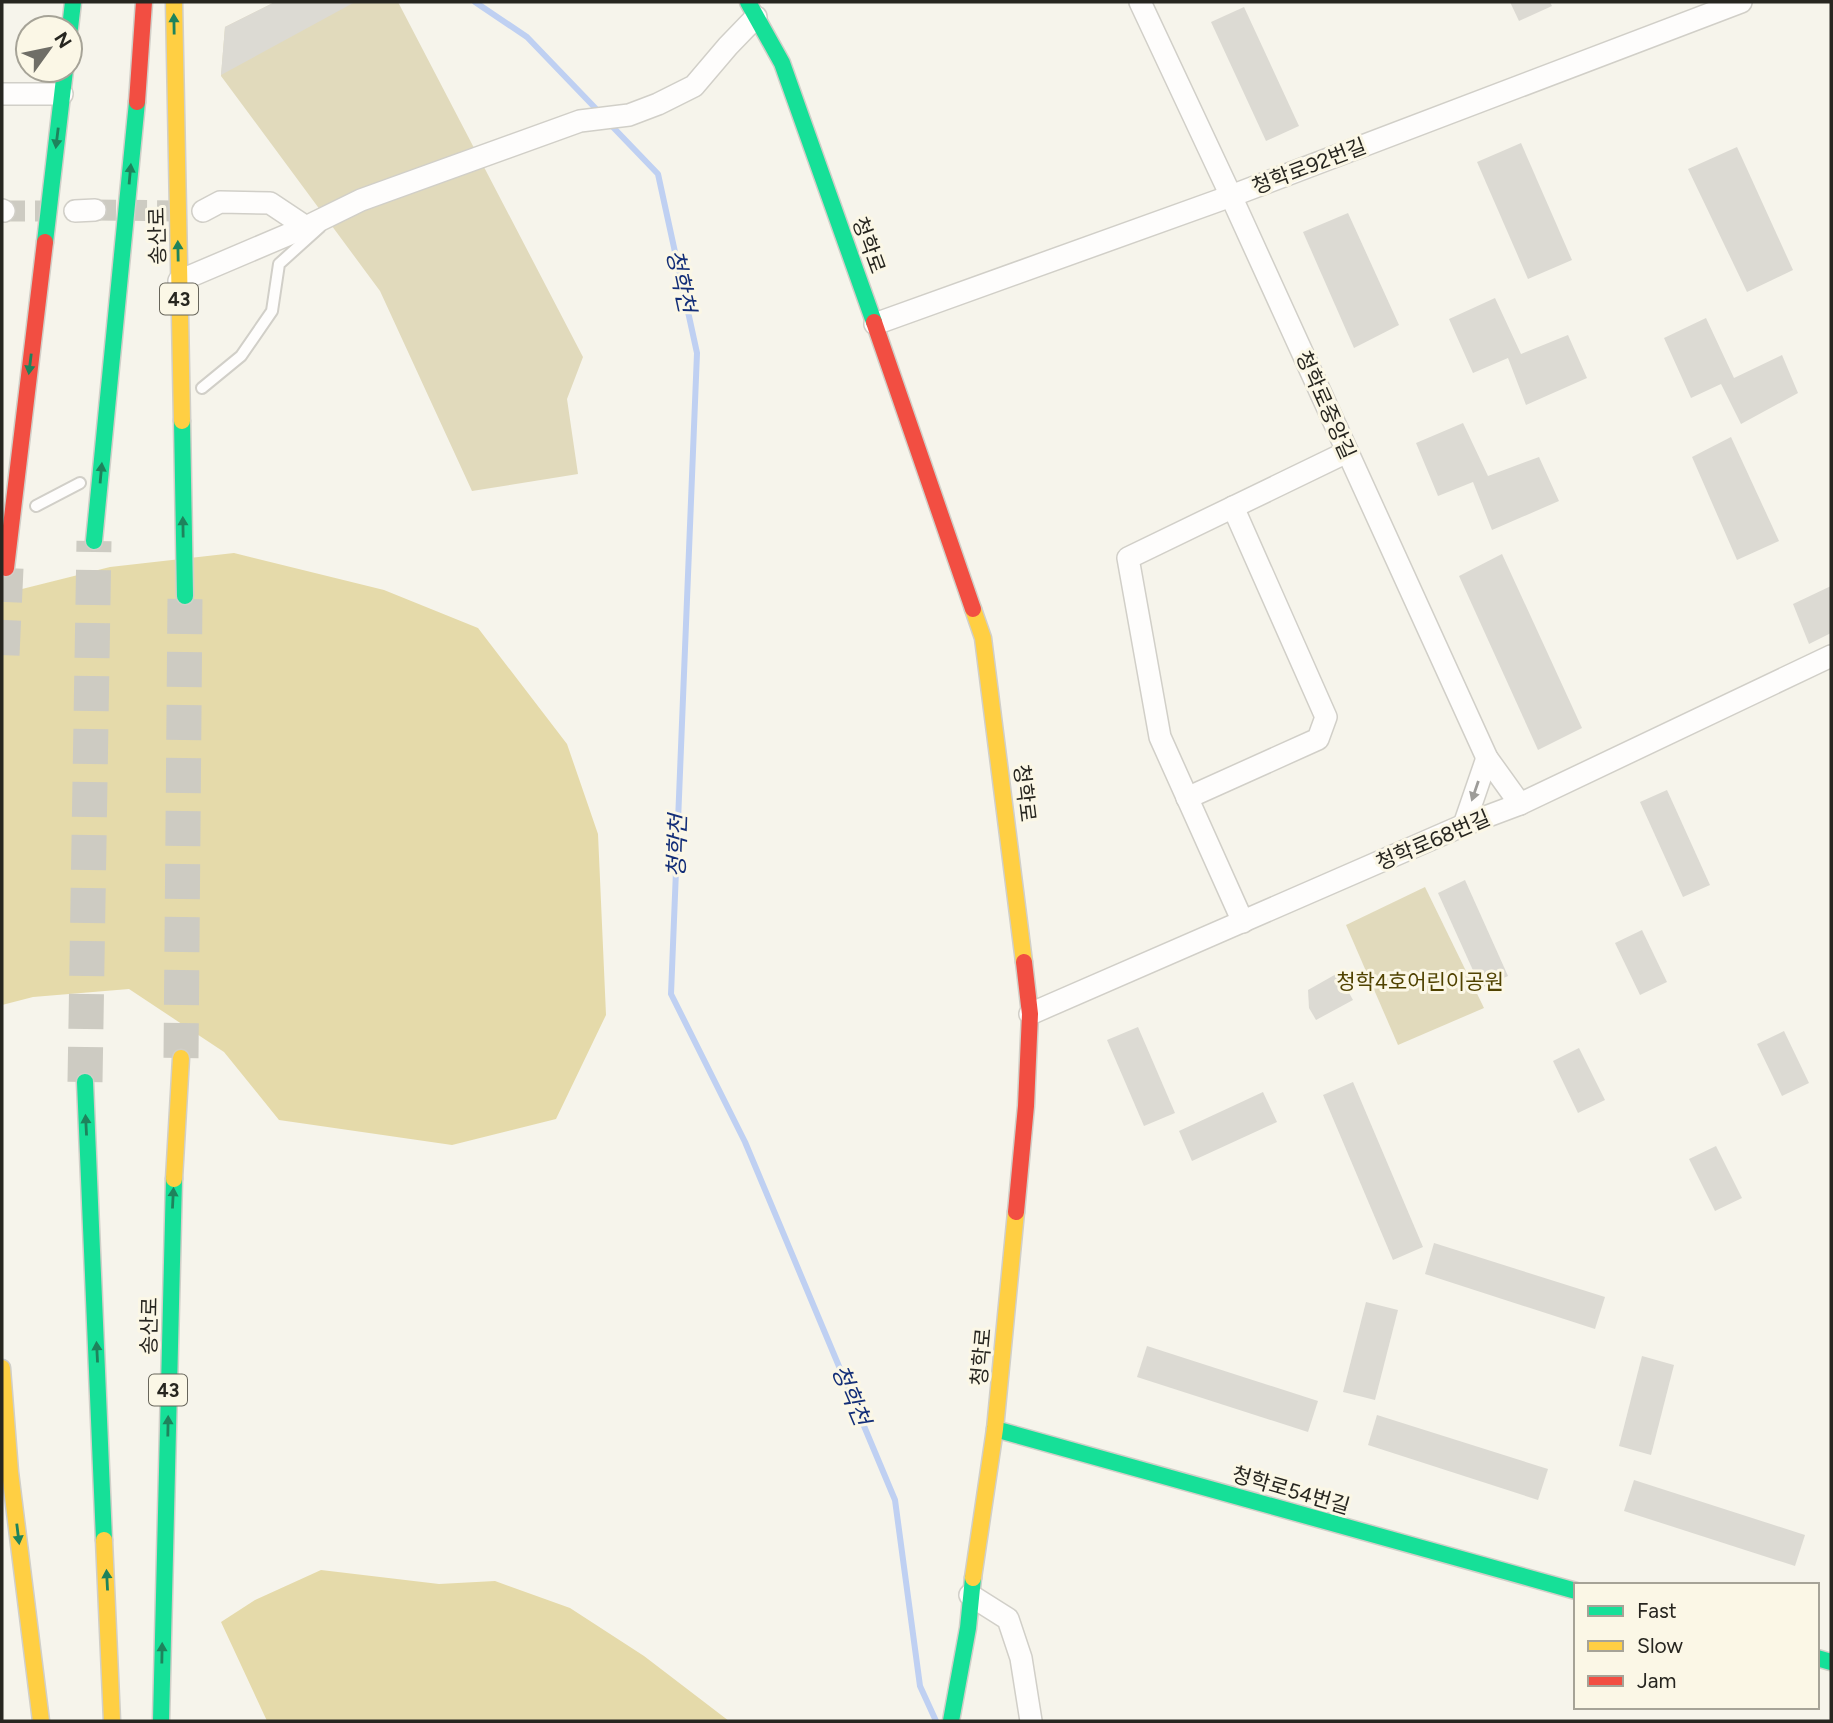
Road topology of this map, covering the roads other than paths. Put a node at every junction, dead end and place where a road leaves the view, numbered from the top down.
1 (144, 2) edge
2 (174, 2) edge
3 (1140, 2) edge
4 (1731, 4) edge
5 (752, 9) edge
6 (63, 84) edge
7 (2, 94) edge
8 (62, 94) junction
9 (1231, 196) junction
10 (202, 211) tunnel mouth
11 (338, 211) junction
12 (306, 227) junction
13 (179, 281) junction
14 (875, 324) junction
15 (202, 388) dead end
16 (1348, 452) junction
17 (80, 483) dead end
18 (36, 506) dead end
19 (1233, 507) junction
20 (94, 541) tunnel mouth
21 (6, 568) dead end
22 (185, 596) tunnel mouth
23 (1831, 656) edge
24 (1487, 758) junction
25 (1187, 798) junction
26 (1520, 804) junction
27 (1464, 825) junction
28 (1243, 922) junction
29 (1030, 1014) junction
30 (181, 1058) tunnel mouth
31 (85, 1082) tunnel mouth
32 (2, 1368) edge
33 (995, 1429) junction
34 (1574, 1590) edge
35 (970, 1595) junction
36 (41, 1721) edge
37 (113, 1721) edge
38 (161, 1721) edge
39 (951, 1721) edge
40 (1031, 1721) edge

20 -> 1 main road, 송산로
13 -> 2 main road, 송산로 / 43
3 - 9 street, 청학로중앙길
4 - 9 street, 청학로92번길
5 - 11 street
5 - 14 main road, 청학로
6 - 8 main road
7 - 8 street
8 -> 21 main road
9 - 14 street, 청학로92번길
9 - 16 street, 청학로중앙길
10 - 12 street
11 - 12 street
11 - 15 lane
12 - 13 street
22 -> 13 main road, 송산로 / 43
14 - 29 main road, 청학로
16 - 19 street
16 - 24 street, 청학로중앙길
17 - 18 lane
19 - 25 street
19 - 25 street
23 - 26 street, 청학로68번길
24 - 26 street, 청학로중앙길
24 -> 27 street
25 - 28 street
26 - 27 street, 청학로68번길
27 - 28 street, 청학로68번길
28 - 29 street, 청학로68번길
29 - 33 main road, 청학로
38 -> 30 main road, 송산로 / 43
37 -> 31 main road
32 -> 36 main road
33 - 34 main road, 청학로54번길
33 - 35 main road, 청학로
35 - 39 main road, 청학로
35 - 40 street

